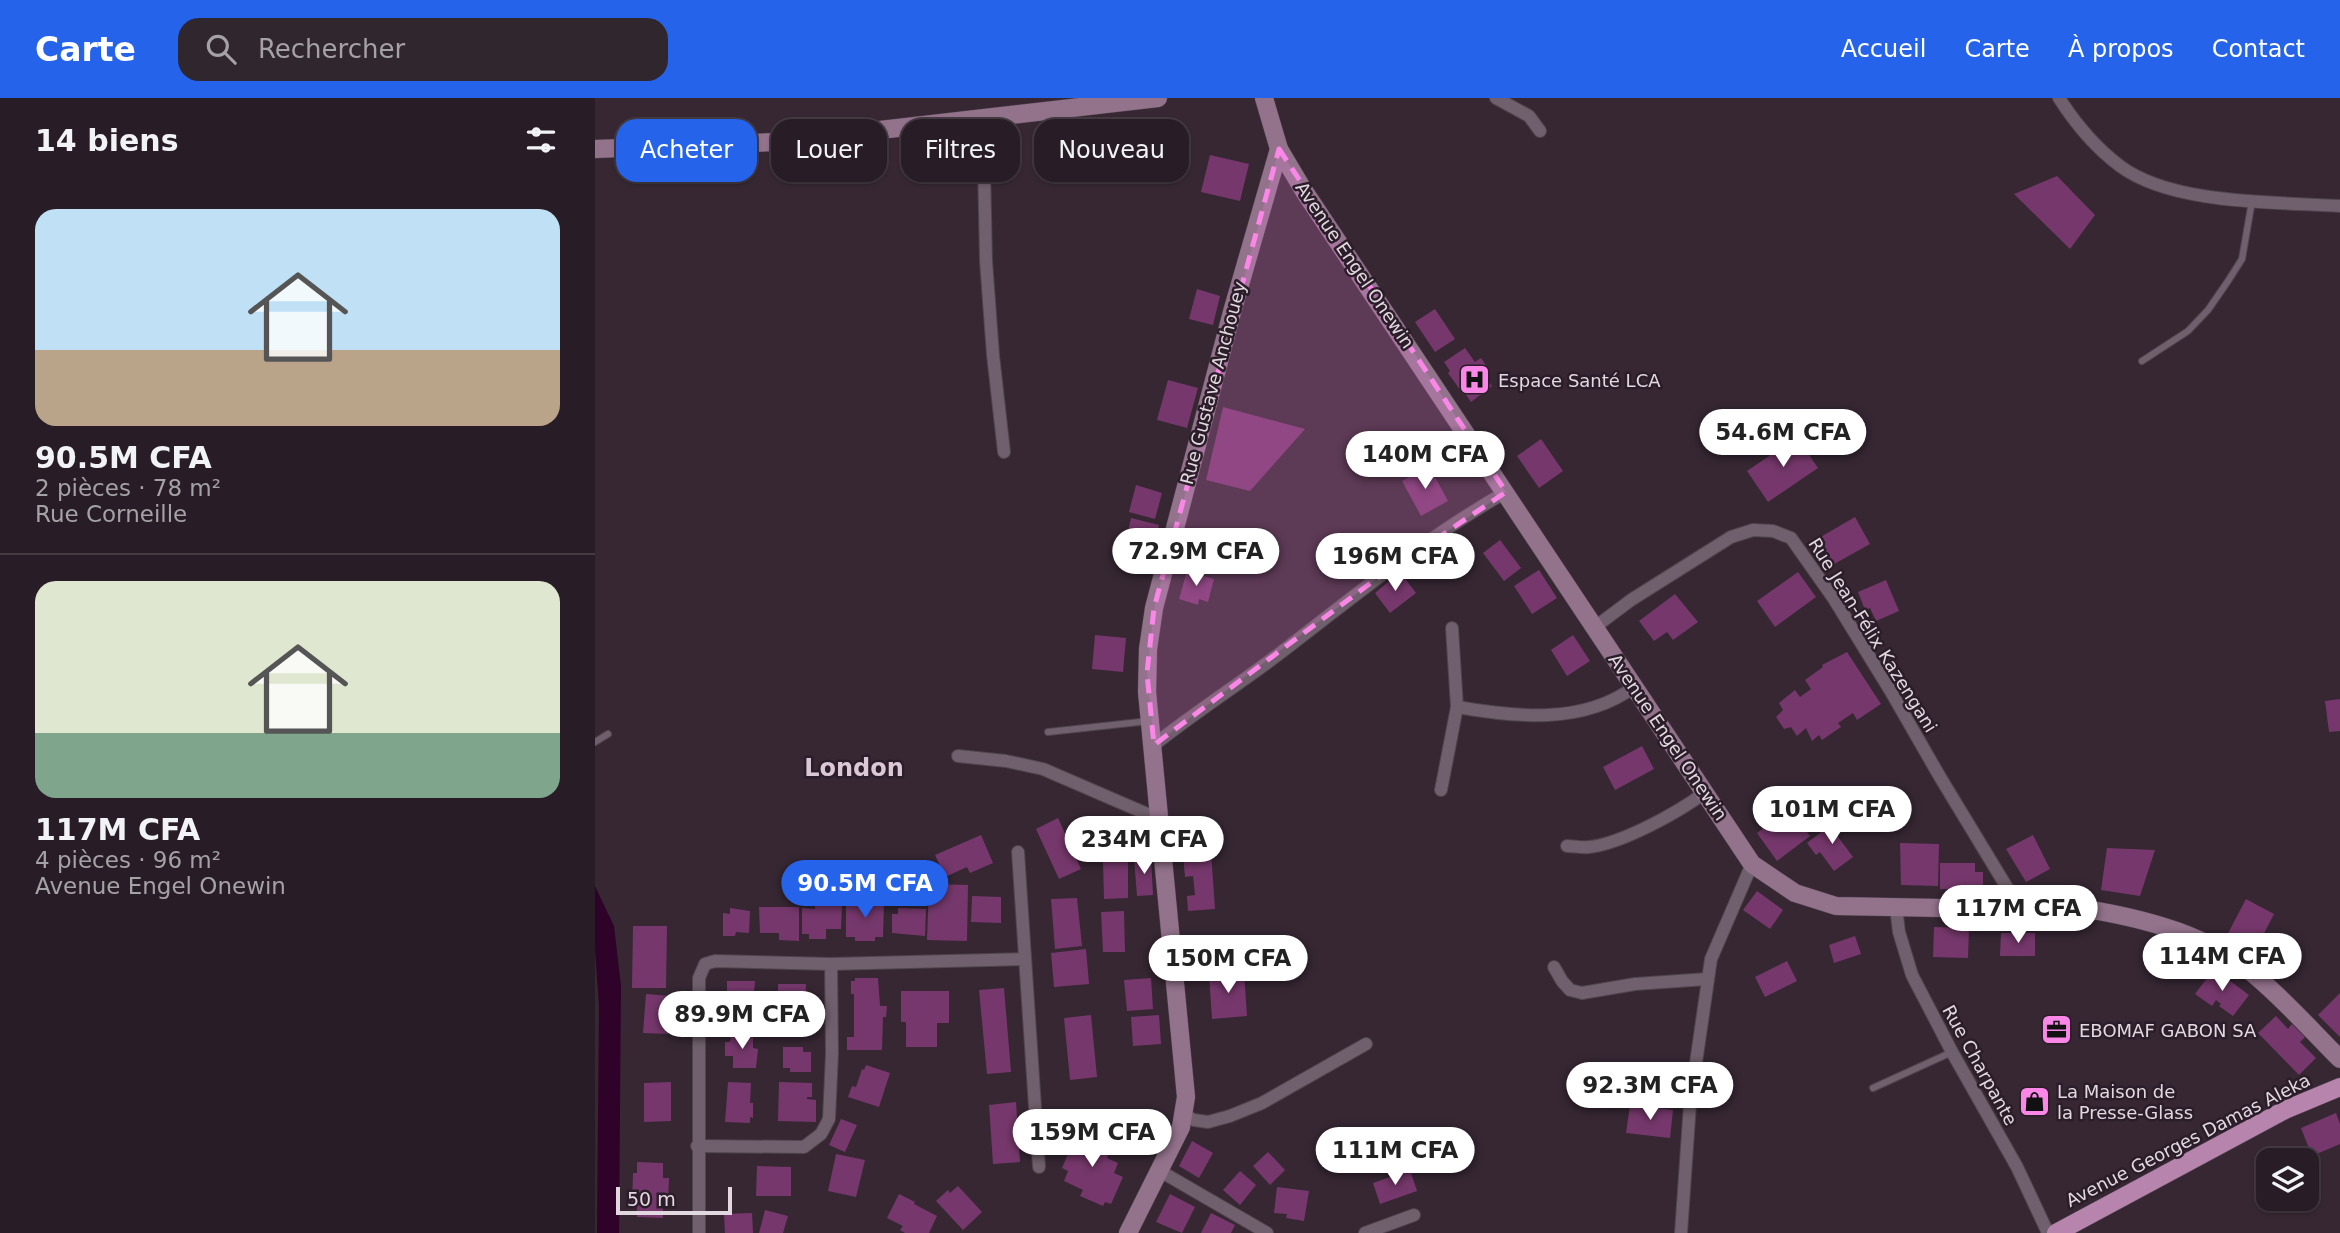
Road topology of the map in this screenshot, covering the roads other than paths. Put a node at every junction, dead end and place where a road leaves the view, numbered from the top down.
1 (1158, 98) edge
2 (1264, 98) edge
3 (1496, 98) edge
4 (2059, 98) edge
5 (983, 118) junction
6 (1540, 131) dead end
7 (595, 149) edge
8 (1279, 149) junction
9 (2252, 201) junction
10 (2340, 206) edge
11 (2142, 361) dead end
12 (1004, 453) dead end
13 (1506, 492) junction
14 (1595, 627) junction
15 (1452, 628) dead end
16 (1634, 687) junction
17 (1457, 707) junction
18 (1151, 720) junction
19 (1048, 732) dead end
20 (608, 734) dead end
21 (595, 742) edge
22 (1154, 745) junction
23 (958, 756) dead end
24 (1441, 790) dead end
25 (1704, 793) junction
26 (1161, 820) junction
27 (1567, 846) dead end
28 (1018, 852) dead end
29 (1752, 864) junction
30 (1896, 908) junction
31 (2020, 909) junction
32 (1025, 959) junction
33 (831, 964) junction
34 (1554, 967) dead end
35 (1707, 979) junction
36 (1366, 1044) dead end
37 (1952, 1052) junction
38 (2340, 1059) edge
39 (2340, 1087) edge
40 (1873, 1088) dead end
41 (1184, 1115) junction
42 (697, 1146) junction
43 (1039, 1167) dead end
44 (1160, 1171) junction
45 (1414, 1215) dead end
46 (1250, 1229) edge
47 (699, 1233) edge
48 (1128, 1233) edge
49 (1267, 1233) edge
50 (1365, 1233) edge
51 (1681, 1233) edge
52 (2049, 1233) edge
53 (2056, 1233) edge

1 - 5 street
2 - 8 street, Avenue Engel Onewin
3 - 6 street
4 - 9 street
5 - 7 street
5 - 12 street
8 - 13 street, Avenue Engel Onewin
8 - 18 street, Rue Gustave Anchouey
9 - 10 street
9 - 11 lane
13 - 14 street, Avenue Engel Onewin
13 - 22 street
14 - 16 street, Avenue Engel Onewin
14 - 31 street, Rue Jean-Félix Kazengani
15 - 17 street
16 - 17 street
16 - 25 street, Avenue Engel Onewin
17 - 24 street
18 - 19 lane
18 - 22 street, Rue Gustave Anchouey
20 - 21 lane
22 - 26 street, Rue Gustave Anchouey
23 - 26 street
25 - 27 street
25 - 29 street, Avenue Engel Onewin
26 - 41 street, Rue Gustave Anchouey
28 - 32 street
29 - 30 street, Avenue Engel Onewin
29 - 35 street
30 - 31 street, Avenue Engel Onewin
30 - 37 street, Rue Charpante
31 - 38 street, Avenue Engel Onewin
32 - 33 street
32 - 43 street
33 - 42 street
33 - 42 street
34 - 35 street
35 - 51 street
36 - 41 street
37 - 40 lane
37 - 52 street, Rue Charpante
39 - 53 main road, Avenue Georges Damas Aleka
41 - 44 street, Rue Gustave Anchouey
42 - 47 street
44 - 46 street
44 - 48 street, Rue Gustave Anchouey
45 - 50 street
46 - 49 street

